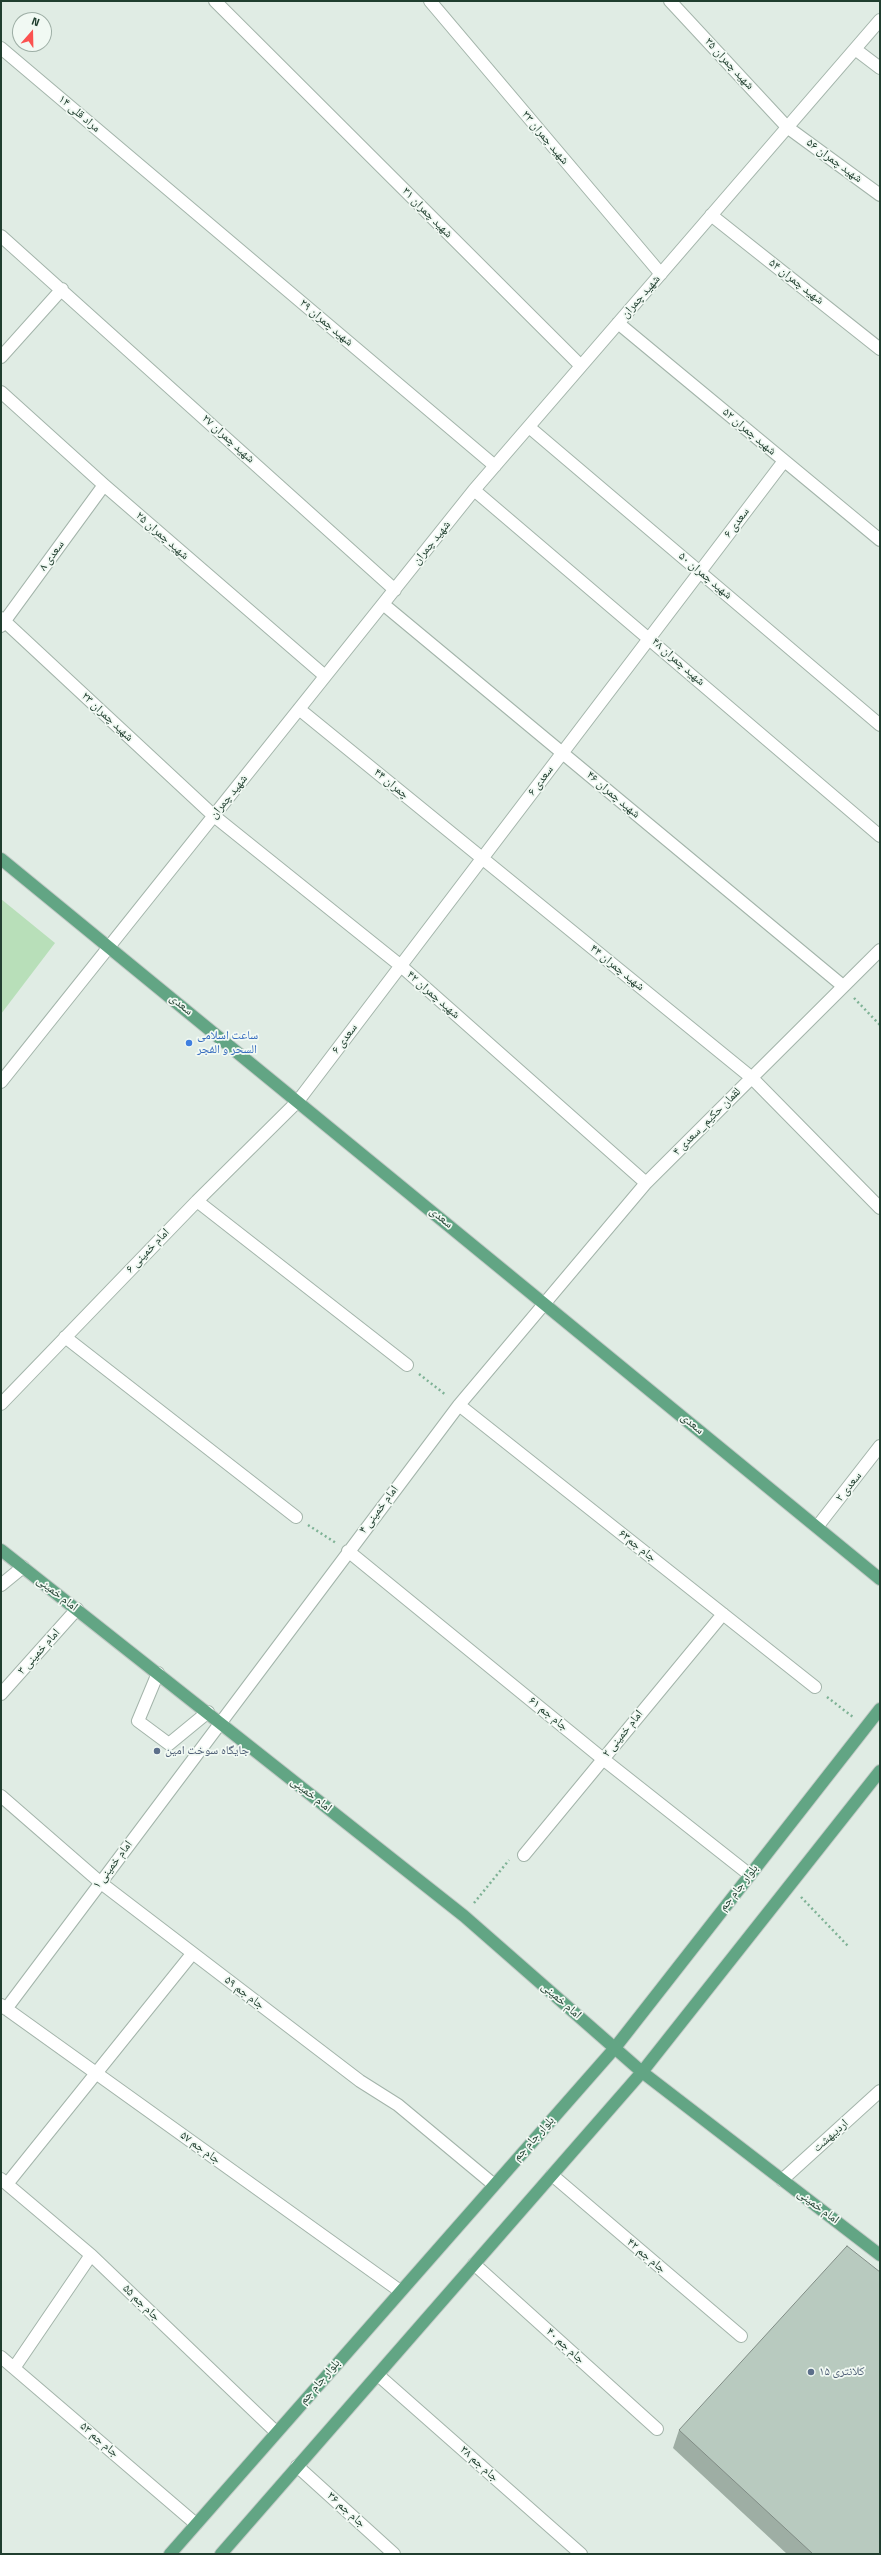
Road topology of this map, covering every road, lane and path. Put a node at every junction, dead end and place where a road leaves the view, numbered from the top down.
1 (215, 1) edge
2 (430, 1) edge
3 (670, 1) edge
4 (880, 20) edge
5 (1, 48) edge
6 (855, 49) junction
7 (880, 68) edge
8 (787, 128) junction
9 (157, 180) joint
10 (880, 195) edge
11 (712, 215) junction
12 (1, 236) edge
13 (661, 274) junction
14 (62, 289) junction
15 (618, 323) junction
16 (880, 349) edge
17 (1, 356) edge
18 (581, 366) junction
19 (1, 392) edge
20 (529, 427) junction
21 (784, 462) junction
22 (495, 466) junction
23 (104, 485) junction
24 (474, 490) junction
25 (880, 540) edge
26 (700, 571) junction
27 (395, 590) junction
28 (383, 604) junction
29 (2, 622) edge
30 (650, 638) junction
31 (325, 676) junction
32 (300, 709) junction
33 (880, 725) edge
34 (562, 753) junction
35 (214, 816) junction
36 (880, 836) edge
37 (482, 858) junction
38 (1, 859) edge
39 (109, 947) junction
40 (880, 950) edge
41 (400, 966) junction
42 (843, 986) junction
43 (880, 1025) edge
44 (752, 1078) junction
45 (1, 1082) edge
46 (298, 1101) junction
47 (646, 1183) junction
48 (198, 1201) junction
49 (880, 1208) edge
50 (545, 1303) junction
51 (65, 1337) junction
52 (407, 1365) joint
53 (1, 1404) edge
54 (459, 1405) junction
55 (880, 1446) edge
56 (296, 1517) joint
57 (817, 1527) junction
58 (1, 1550) edge
59 (348, 1551) junction
60 (23, 1567) junction
61 (880, 1579) edge
62 (1, 1585) edge
63 (77, 1610) junction
64 (723, 1614) junction
65 (158, 1673) junction
66 (815, 1687) joint
67 (1, 1694) edge
68 (880, 1709) edge
69 (208, 1712) junction
70 (221, 1722) junction
71 (866, 1727) junction
72 (603, 1759) junction
73 (880, 1771) edge
74 (1, 1796) edge
75 (524, 1855) joint
76 (750, 1874) junction
77 (100, 1883) junction
78 (790, 1886) junction
79 (464, 1916) junction
80 (848, 1946) dead end
81 (192, 1954) junction
82 (4, 2007) edge
83 (614, 2049) junction
84 (642, 2072) junction
85 (96, 2073) junction
86 (880, 2092) edge
87 (552, 2175) junction
88 (782, 2180) junction
89 (4, 2182) edge
90 (493, 2184) junction
91 (91, 2255) junction
92 (880, 2255) edge
93 (474, 2264) junction
94 (400, 2290) junction
95 (741, 2336) dead end
96 (1, 2357) edge
97 (14, 2368) junction
98 (378, 2374) junction
99 (656, 2429) dead end
100 (276, 2432) junction
101 (297, 2466) junction
102 (196, 2524) junction
103 (223, 2553) edge
104 (170, 2554) edge
105 (394, 2554) edge
106 (580, 2554) edge

1 - 18 street, شهید چمران ۳۱
2 - 13 street, شهید چمران ۳۳
3 - 8 street, شهید چمران ۳۵
4 - 6 street, شهید چمران
5 - 9 street, مراد قلی ۱۴
6 - 7 street
6 - 8 street, شهید چمران
8 - 10 street, شهید چمران ۵۶
8 - 11 street, شهید چمران
9 - 22 street, شهید چمران ۲۹
11 - 13 street, شهید چمران
11 - 16 street, شهید چمران ۵۴
12 - 14 street, شهید چمران ۲۷
13 - 15 street, شهید چمران
14 - 17 street
14 - 27 street, شهید چمران ۲۷
15 - 18 street, شهید چمران
15 - 21 street, شهید چمران ۵۲
18 - 20 street, شهید چمران
19 - 23 street, شهید چمران ۲۵
20 - 22 street, شهید چمران
20 - 26 street, شهید چمران ۵۰
21 - 25 street, شهید چمران ۵۲
21 - 26 street, سعدی ۶
22 - 24 street, شهید چمران
23 - 29 street, سعدی ۸
23 - 31 street, شهید چمران ۲۵
24 - 27 street, شهید چمران
24 - 30 street, شهید چمران ۴۸
26 - 30 street, سعدی ۶
26 - 33 street, شهید چمران ۵۰
27 - 28 street, شهید چمران
28 - 31 street, شهید چمران
28 - 34 street, شهید چمران ۴۶
29 - 35 street, شهید چمران ۲۳
30 - 34 street, سعدی ۶
30 - 36 street, شهید چمران ۴۸
31 - 32 street, شهید چمران
32 - 35 street, شهید چمران
32 - 37 street, چمران ۴۴
34 - 37 street, سعدی ۶
34 - 42 street, شهید چمران ۴۶
35 - 39 street, شهید چمران
35 - 41 street, شهید چمران ۴۲
37 - 41 street, سعدی ۶
37 - 44 street, شهید چمران ۴۴
38 - 39 main road, سعدی
39 - 45 street, شهید چمران
39 - 46 main road, سعدی
40 - 42 street, لقمان حکیم_سعدی ۴
41 - 46 street, سعدی ۶
41 - 47 street, شهید چمران ۴۲
42 - 43 path
42 - 44 street, لقمان حکیم_سعدی ۴
44 - 47 street, لقمان حکیم_سعدی ۴
44 - 49 street, شهید چمران ۴۴
46 - 48 street, امام خمینی ۶
46 - 50 main road, سعدی
47 - 50 street, لقمان حکیم_سعدی ۴
48 - 51 street, امام خمینی ۶
48 - 52 street
50 - 54 street, امام خمینی ۴
50 - 57 main road, سعدی
51 - 53 street, امام خمینی ۶
51 - 56 street
52 - 54 path
54 - 59 street, امام خمینی ۴
54 - 64 street, جام جم۶۳
55 - 57 street, سعدی ۲
56 - 59 path
57 - 61 main road, سعدی
58 - 60 main road, امام خمینی
59 - 70 street, امام خمینی ۴
59 - 72 street, جام جم ۶۱
60 - 62 street
60 - 63 main road, امام خمینی
63 - 65 main road, امام خمینی
63 - 67 street, امام خمینی ۳
64 - 66 street, جام جم۶۳
64 - 72 street, امام خمینی ۲
65 - 69 main road, امام خمینی
65 - 69 street
66 - 71 path
68 - 71 main road, بلوار جام جم
69 - 70 main road, امام خمینی
70 - 77 street, امام خمینی ۱
70 - 79 main road, امام خمینی
71 - 76 main road, بلوار جام جم
72 - 75 street, امام خمینی ۲
72 - 76 street, جام جم ۶۱
73 - 78 main road
74 - 77 street, جام جم ۵۹
75 - 79 path
76 - 83 main road, بلوار جام جم
77 - 81 street, جام جم ۵۹
77 - 82 street, امام خمینی ۱
78 - 80 path
78 - 84 main road
79 - 83 main road, امام خمینی
81 - 85 street
81 - 90 street, جام جم ۵۹
82 - 85 street, جام جم ۵۷
83 - 84 main road, امام خمینی
83 - 90 main road, بلوار جام جم
84 - 87 main road
84 - 88 main road, امام خمینی
85 - 89 street
85 - 94 street, جام جم ۵۷
86 - 88 street, اردیبهشت
87 - 93 main road
87 - 95 street, جام جم ۴۲
88 - 92 main road, امام خمینی
89 - 91 street, جام جم ۵۵
90 - 94 main road, بلوار جام جم
91 - 97 street
91 - 100 street, جام جم ۵۵
93 - 98 main road
93 - 99 street, جام جم ۴۰
94 - 100 main road, بلوار جام جم
96 - 97 street, جام جم ۵۳
97 - 102 street, جام جم ۵۳
98 - 101 main road
98 - 106 street, جام جم ۳۸
100 - 102 main road, بلوار جام جم
101 - 103 main road
101 - 105 street, جام جم ۳۶
102 - 104 main road, بلوار جام جم

